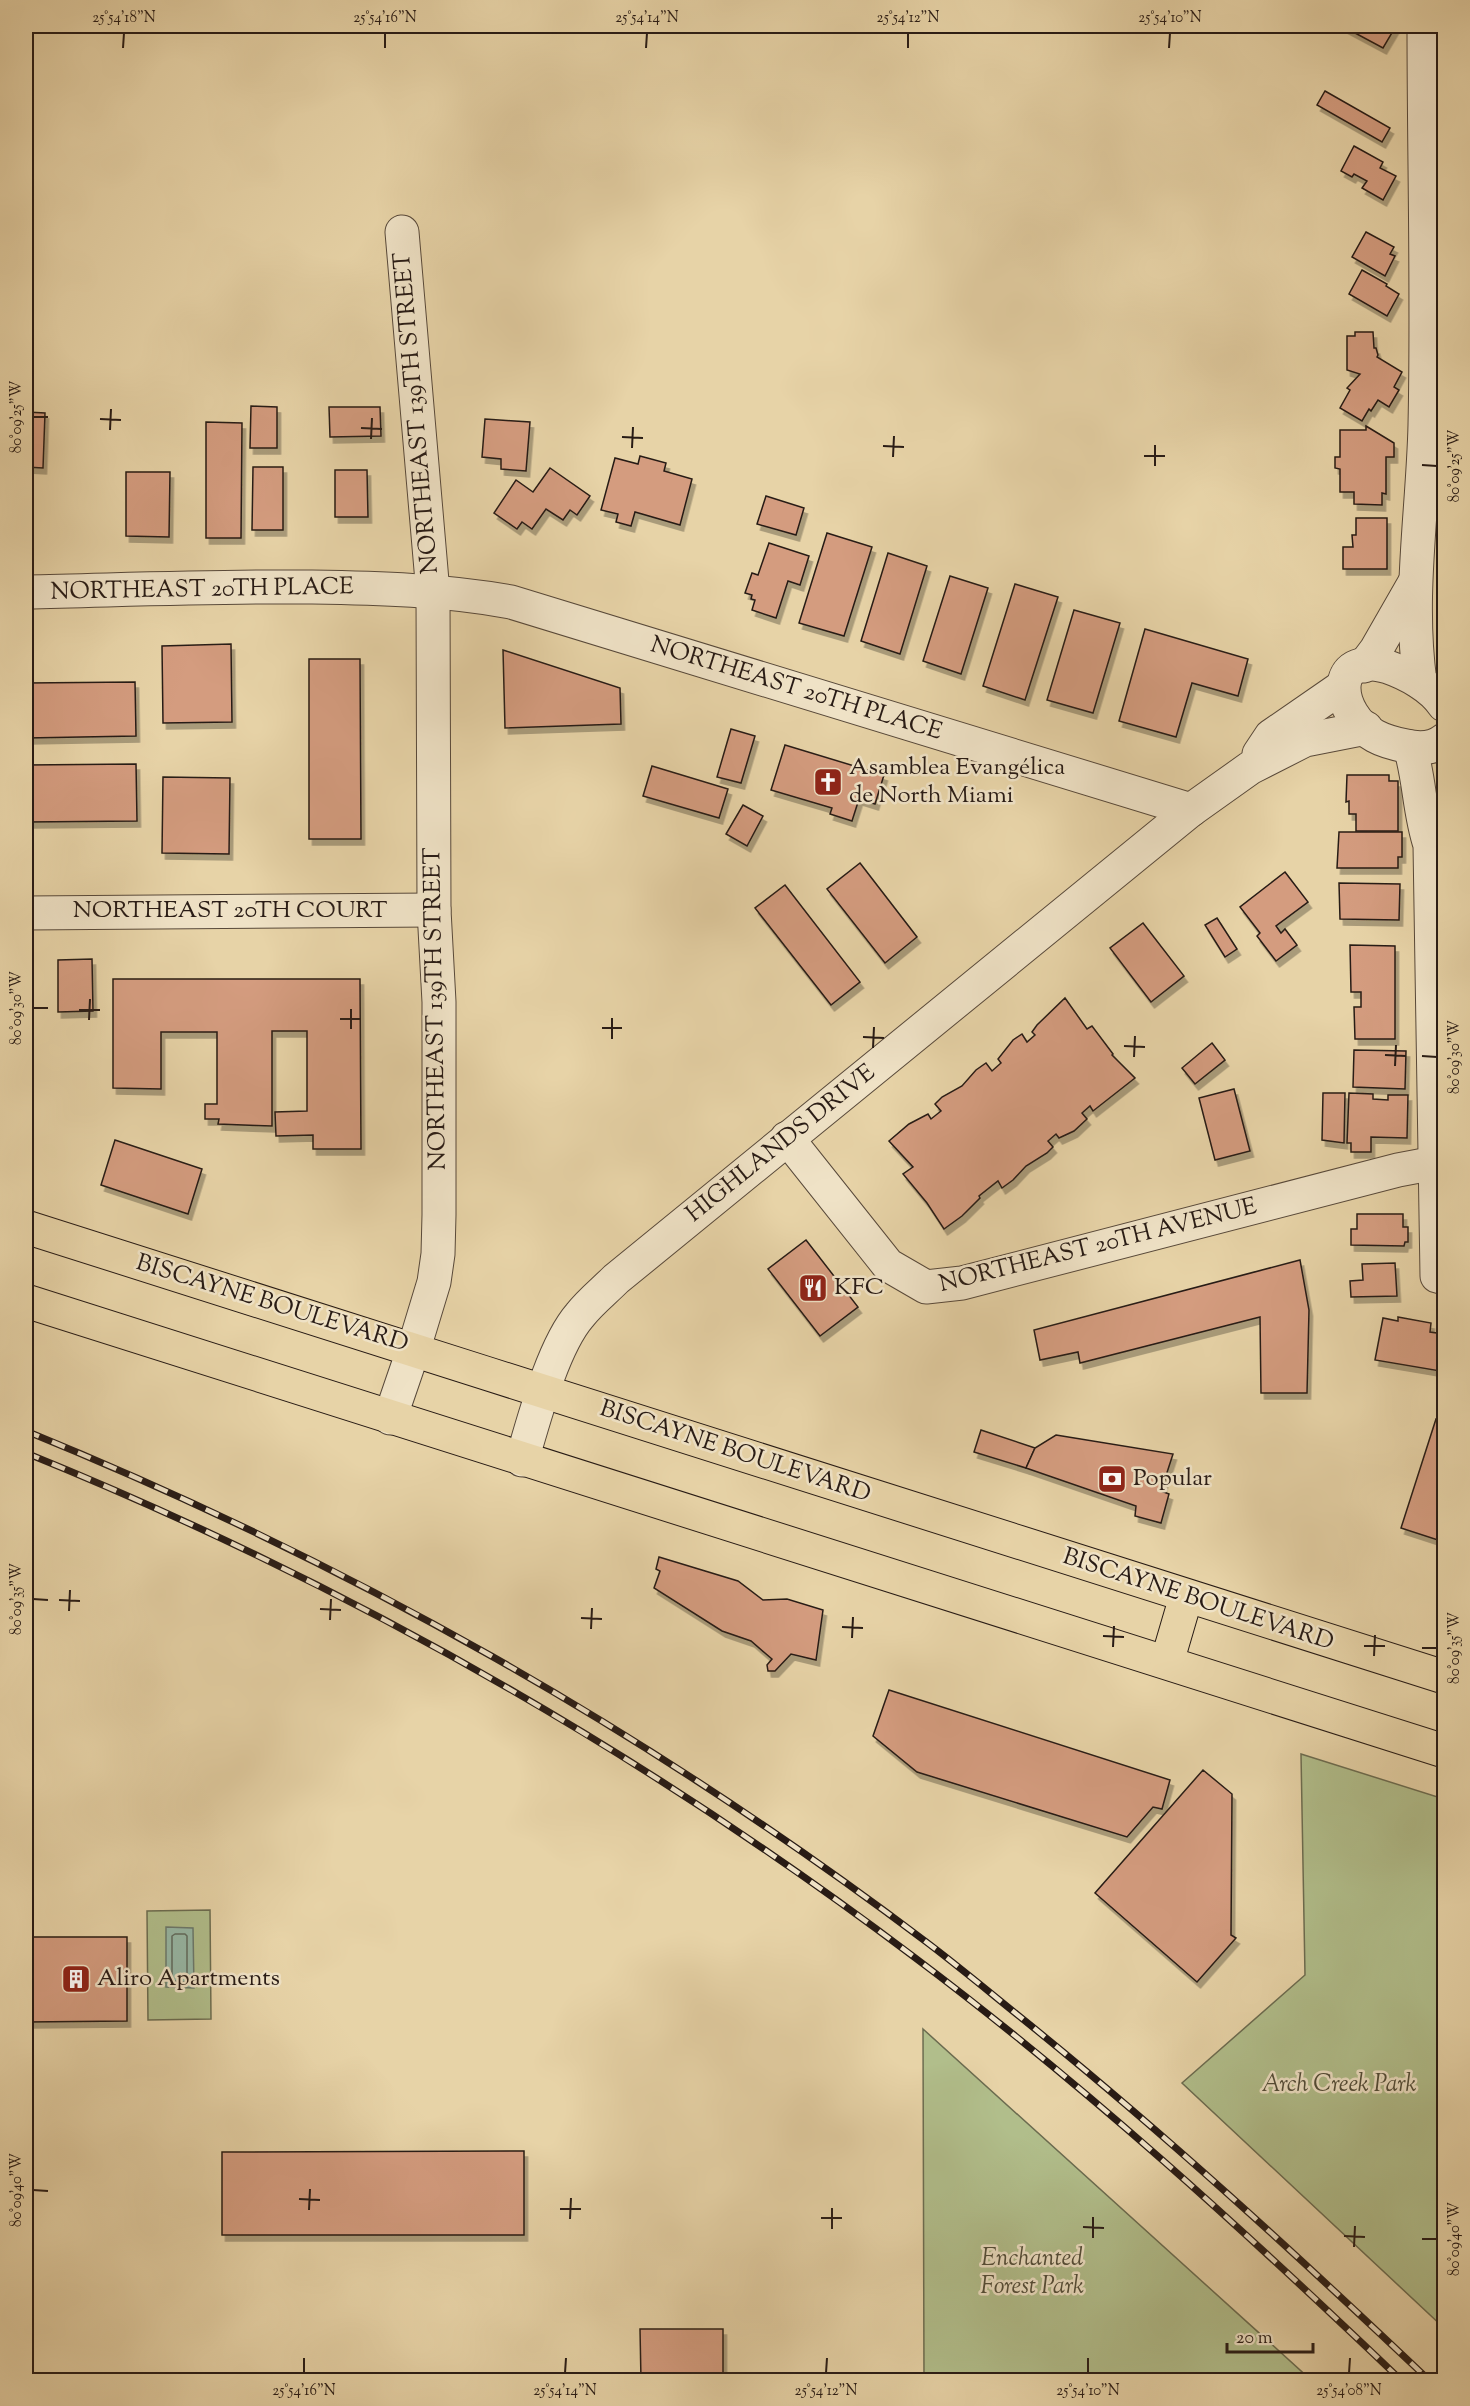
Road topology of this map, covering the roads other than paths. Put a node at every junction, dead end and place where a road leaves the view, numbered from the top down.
1 (1424, 26) edge
2 (402, 232) dead end
3 (1435, 426) edge
4 (1415, 582) junction
5 (379, 588) joint
6 (26, 592) edge
7 (433, 593) junction
8 (1353, 676) junction
9 (1438, 697) edge
10 (1365, 728) junction
11 (1431, 744) edge
12 (1250, 768) junction
13 (1191, 810) junction
14 (434, 910) junction
15 (26, 913) edge
16 (1438, 924) edge
17 (1439, 1106) edge
18 (787, 1138) junction
19 (1435, 1163) junction
20 (26, 1227) edge
21 (1441, 1277) edge
22 (26, 1301) edge
23 (414, 1348) junction
24 (543, 1391) junction
25 (390, 1418) junction
26 (522, 1460) junction
27 (1186, 1597) junction
28 (1167, 1662) junction
29 (1444, 1677) edge
30 (1444, 1751) edge

1 - 3 street
2 - 7 street, NORTHEAST 139TH STREET
3 - 4 street
4 - 8 street
4 - 9 street
5 - 6 street, NORTHEAST 20TH PLACE
5 - 7 street, NORTHEAST 139TH STREET
7 - 13 street, NORTHEAST 20TH PLACE
7 - 14 street, NORTHEAST 139TH STREET
8 - 9 street
8 - 10 street
8 - 12 street, HIGHLANDS DRIVE
10 - 11 street
10 - 12 street, HIGHLANDS DRIVE
11 - 16 street
12 - 13 street, HIGHLANDS DRIVE
13 - 18 street, HIGHLANDS DRIVE
14 - 15 street, NORTHEAST 20TH COURT
14 - 23 street, NORTHEAST 139TH STREET
16 - 17 street
17 - 19 street
18 - 19 street, NORTHEAST 20TH AVENUE
18 - 24 street, HIGHLANDS DRIVE
19 - 21 street
20 - 23 main road, BISCAYNE BOULEVARD
22 - 25 main road
23 - 24 main road, BISCAYNE BOULEVARD
23 - 25 street, NORTHEAST 139TH STREET
24 - 26 street, HIGHLANDS DRIVE
24 - 27 main road, BISCAYNE BOULEVARD
25 - 26 main road
26 - 28 main road
27 - 28 main road
27 - 29 main road, BISCAYNE BOULEVARD
28 - 30 main road

